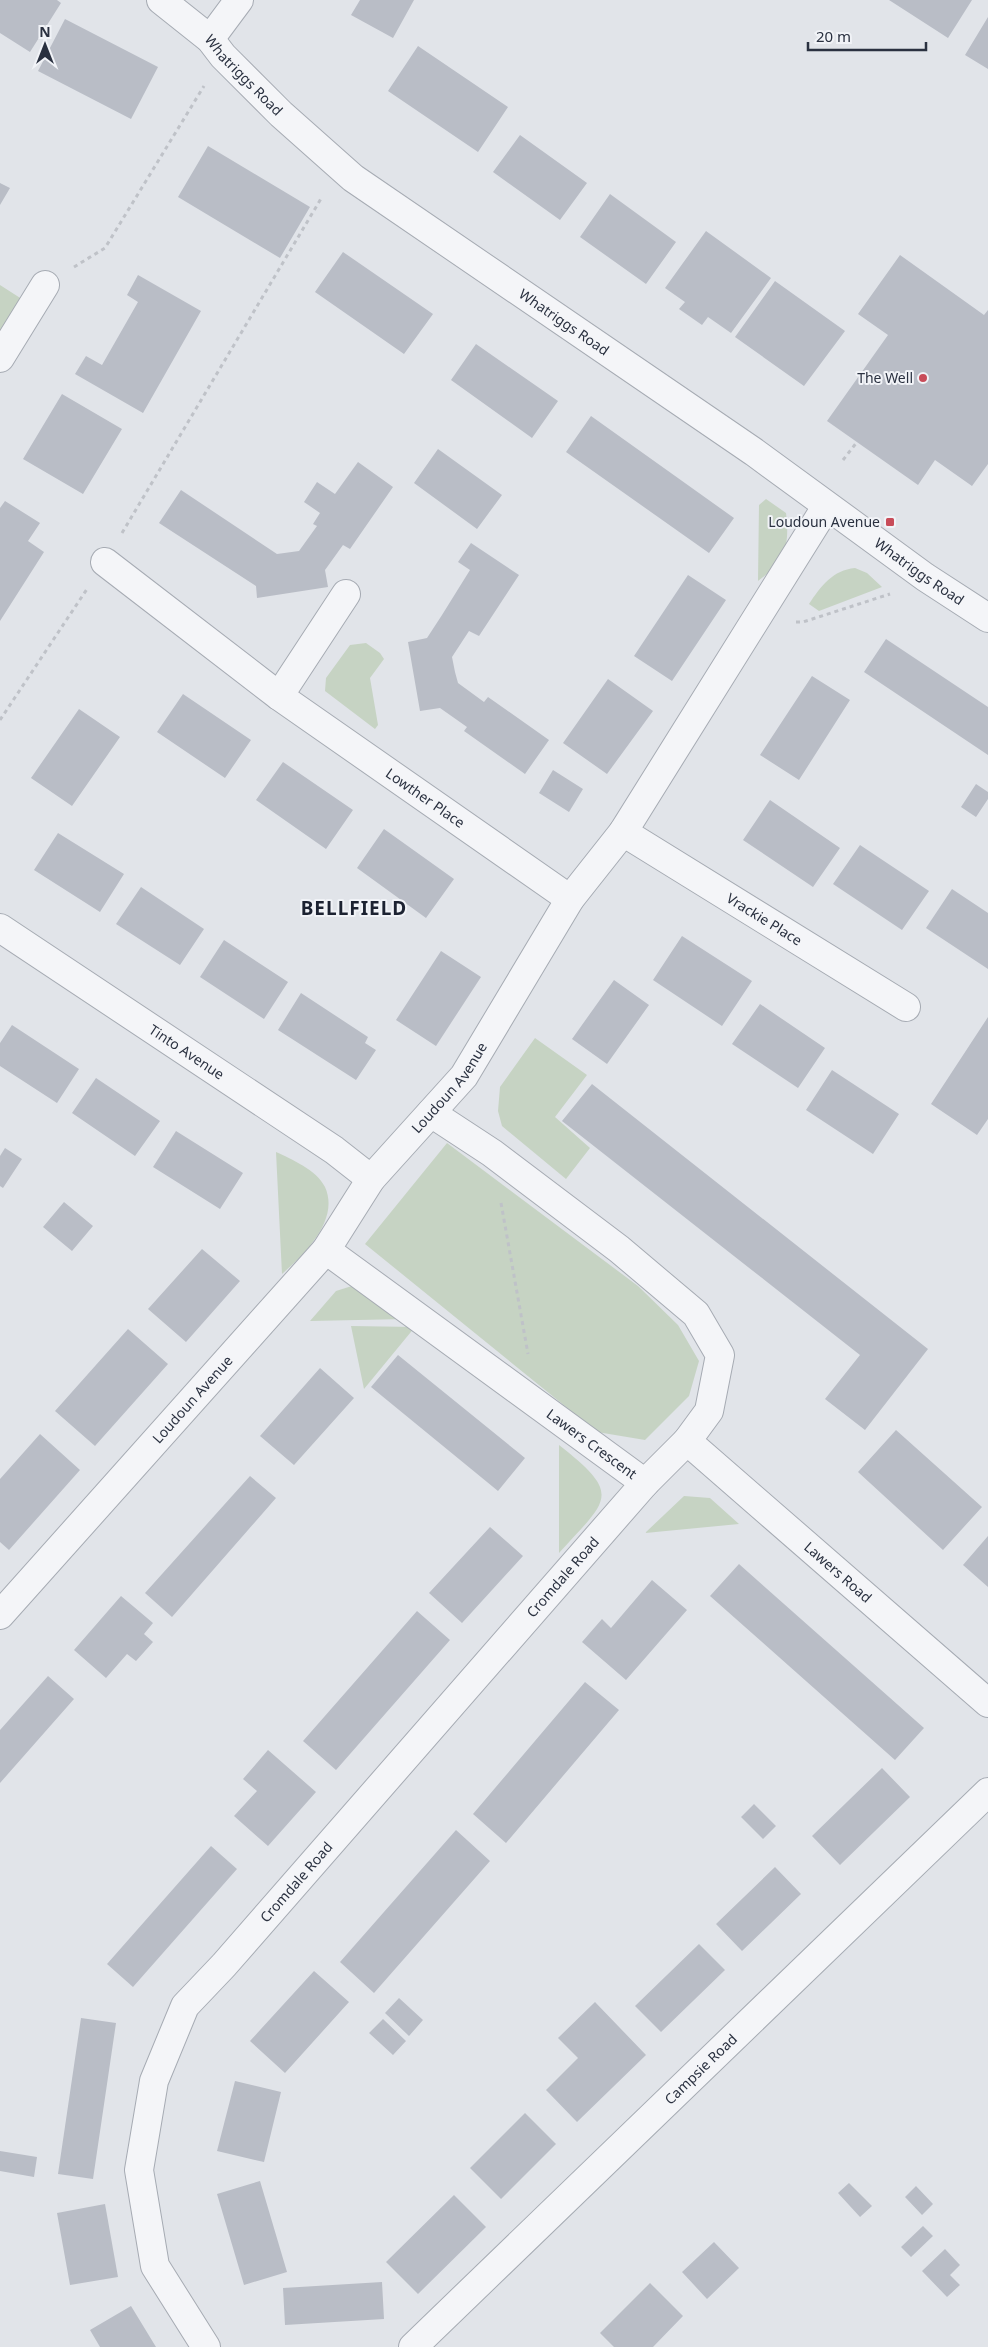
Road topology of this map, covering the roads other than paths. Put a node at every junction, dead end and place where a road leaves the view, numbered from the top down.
1 (161, 0) edge
2 (239, 0) edge
3 (216, 48) junction
4 (45, 285) road end
5 (0, 358) edge
6 (826, 507) junction
7 (105, 562) road end
8 (346, 594) dead end
9 (988, 618) edge
10 (279, 696) junction
11 (623, 832) junction
12 (570, 899) junction
13 (0, 928) edge
14 (906, 1007) dead end
15 (432, 1112) junction
16 (372, 1179) junction
17 (326, 1250) junction
18 (687, 1441) junction
19 (645, 1483) junction
20 (0, 1615) edge
21 (988, 1703) edge
22 (988, 1792) edge
23 (206, 2347) edge
24 (413, 2347) edge

1 - 3 street, Whatriggs Road
2 - 3 street
3 - 6 street, Whatriggs Road
4 - 5 street
6 - 9 street, Whatriggs Road
6 - 11 street, Loudoun Avenue
7 - 10 street, Lowther Place
8 - 10 street
10 - 12 street, Lowther Place
11 - 12 street, Loudoun Avenue
11 - 14 street, Vrackie Place
12 - 15 street, Loudoun Avenue
13 - 16 street, Tinto Avenue
15 - 16 street, Loudoun Avenue
15 - 18 street, Lawers Crescent
16 - 17 street, Loudoun Avenue
17 - 19 street, Lawers Crescent
17 - 20 street, Loudoun Avenue
18 - 19 street, Lawers Crescent
18 - 21 street, Lawers Road
19 - 23 street, Cromdale Road
22 - 24 street, Campsie Road

